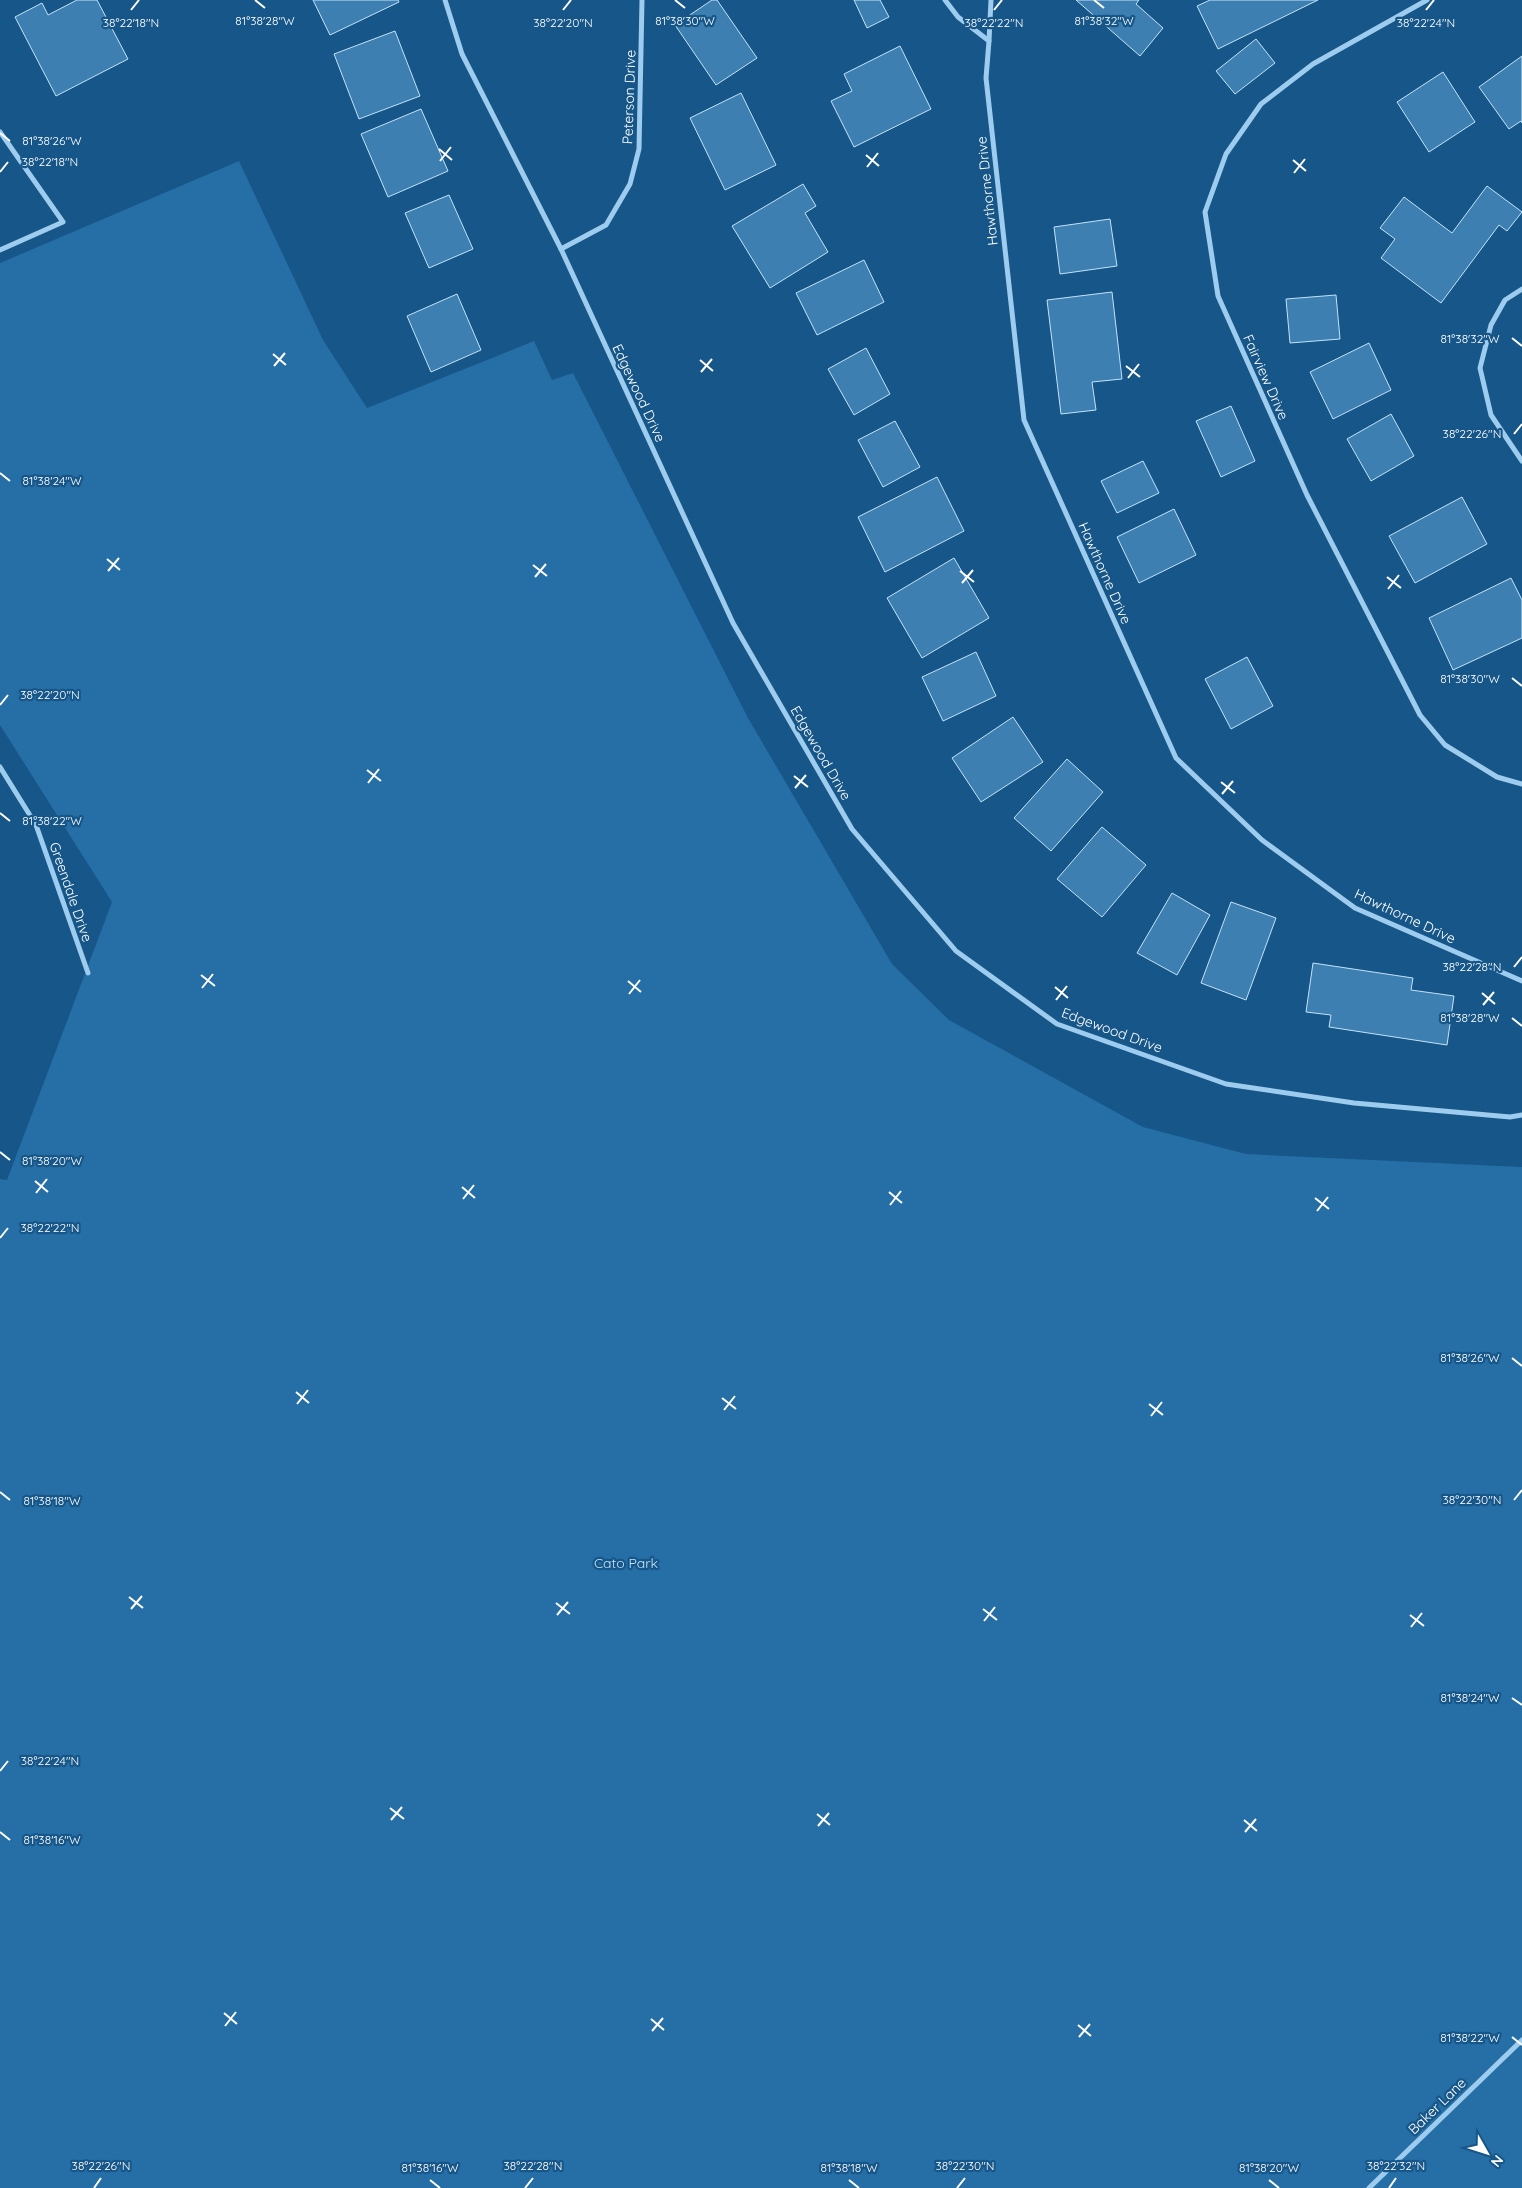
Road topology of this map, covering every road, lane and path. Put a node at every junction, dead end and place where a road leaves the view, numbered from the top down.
1 (445, 0) edge
2 (642, 0) edge
3 (945, 0) edge
4 (991, 0) edge
5 (1427, 0) edge
6 (989, 41) junction
7 (0, 132) edge
8 (560, 249) junction
9 (0, 250) edge
10 (1522, 289) edge
11 (1522, 461) edge
12 (0, 767) edge
13 (1522, 784) edge
14 (88, 973) dead end
15 (1522, 981) edge
16 (1522, 1115) edge
17 (1522, 2040) edge
18 (1368, 2188) edge

1 - 8 street, Edgewood Drive
2 - 8 street, Peterson Drive
3 - 6 street
4 - 6 street, Hawthorne Drive
5 - 13 street, Fairview Drive
6 - 15 street, Hawthorne Drive
7 - 9 street
8 - 16 street, Edgewood Drive
10 - 11 street
12 - 14 street, Greendale Drive
17 - 18 street, Baker Lane

